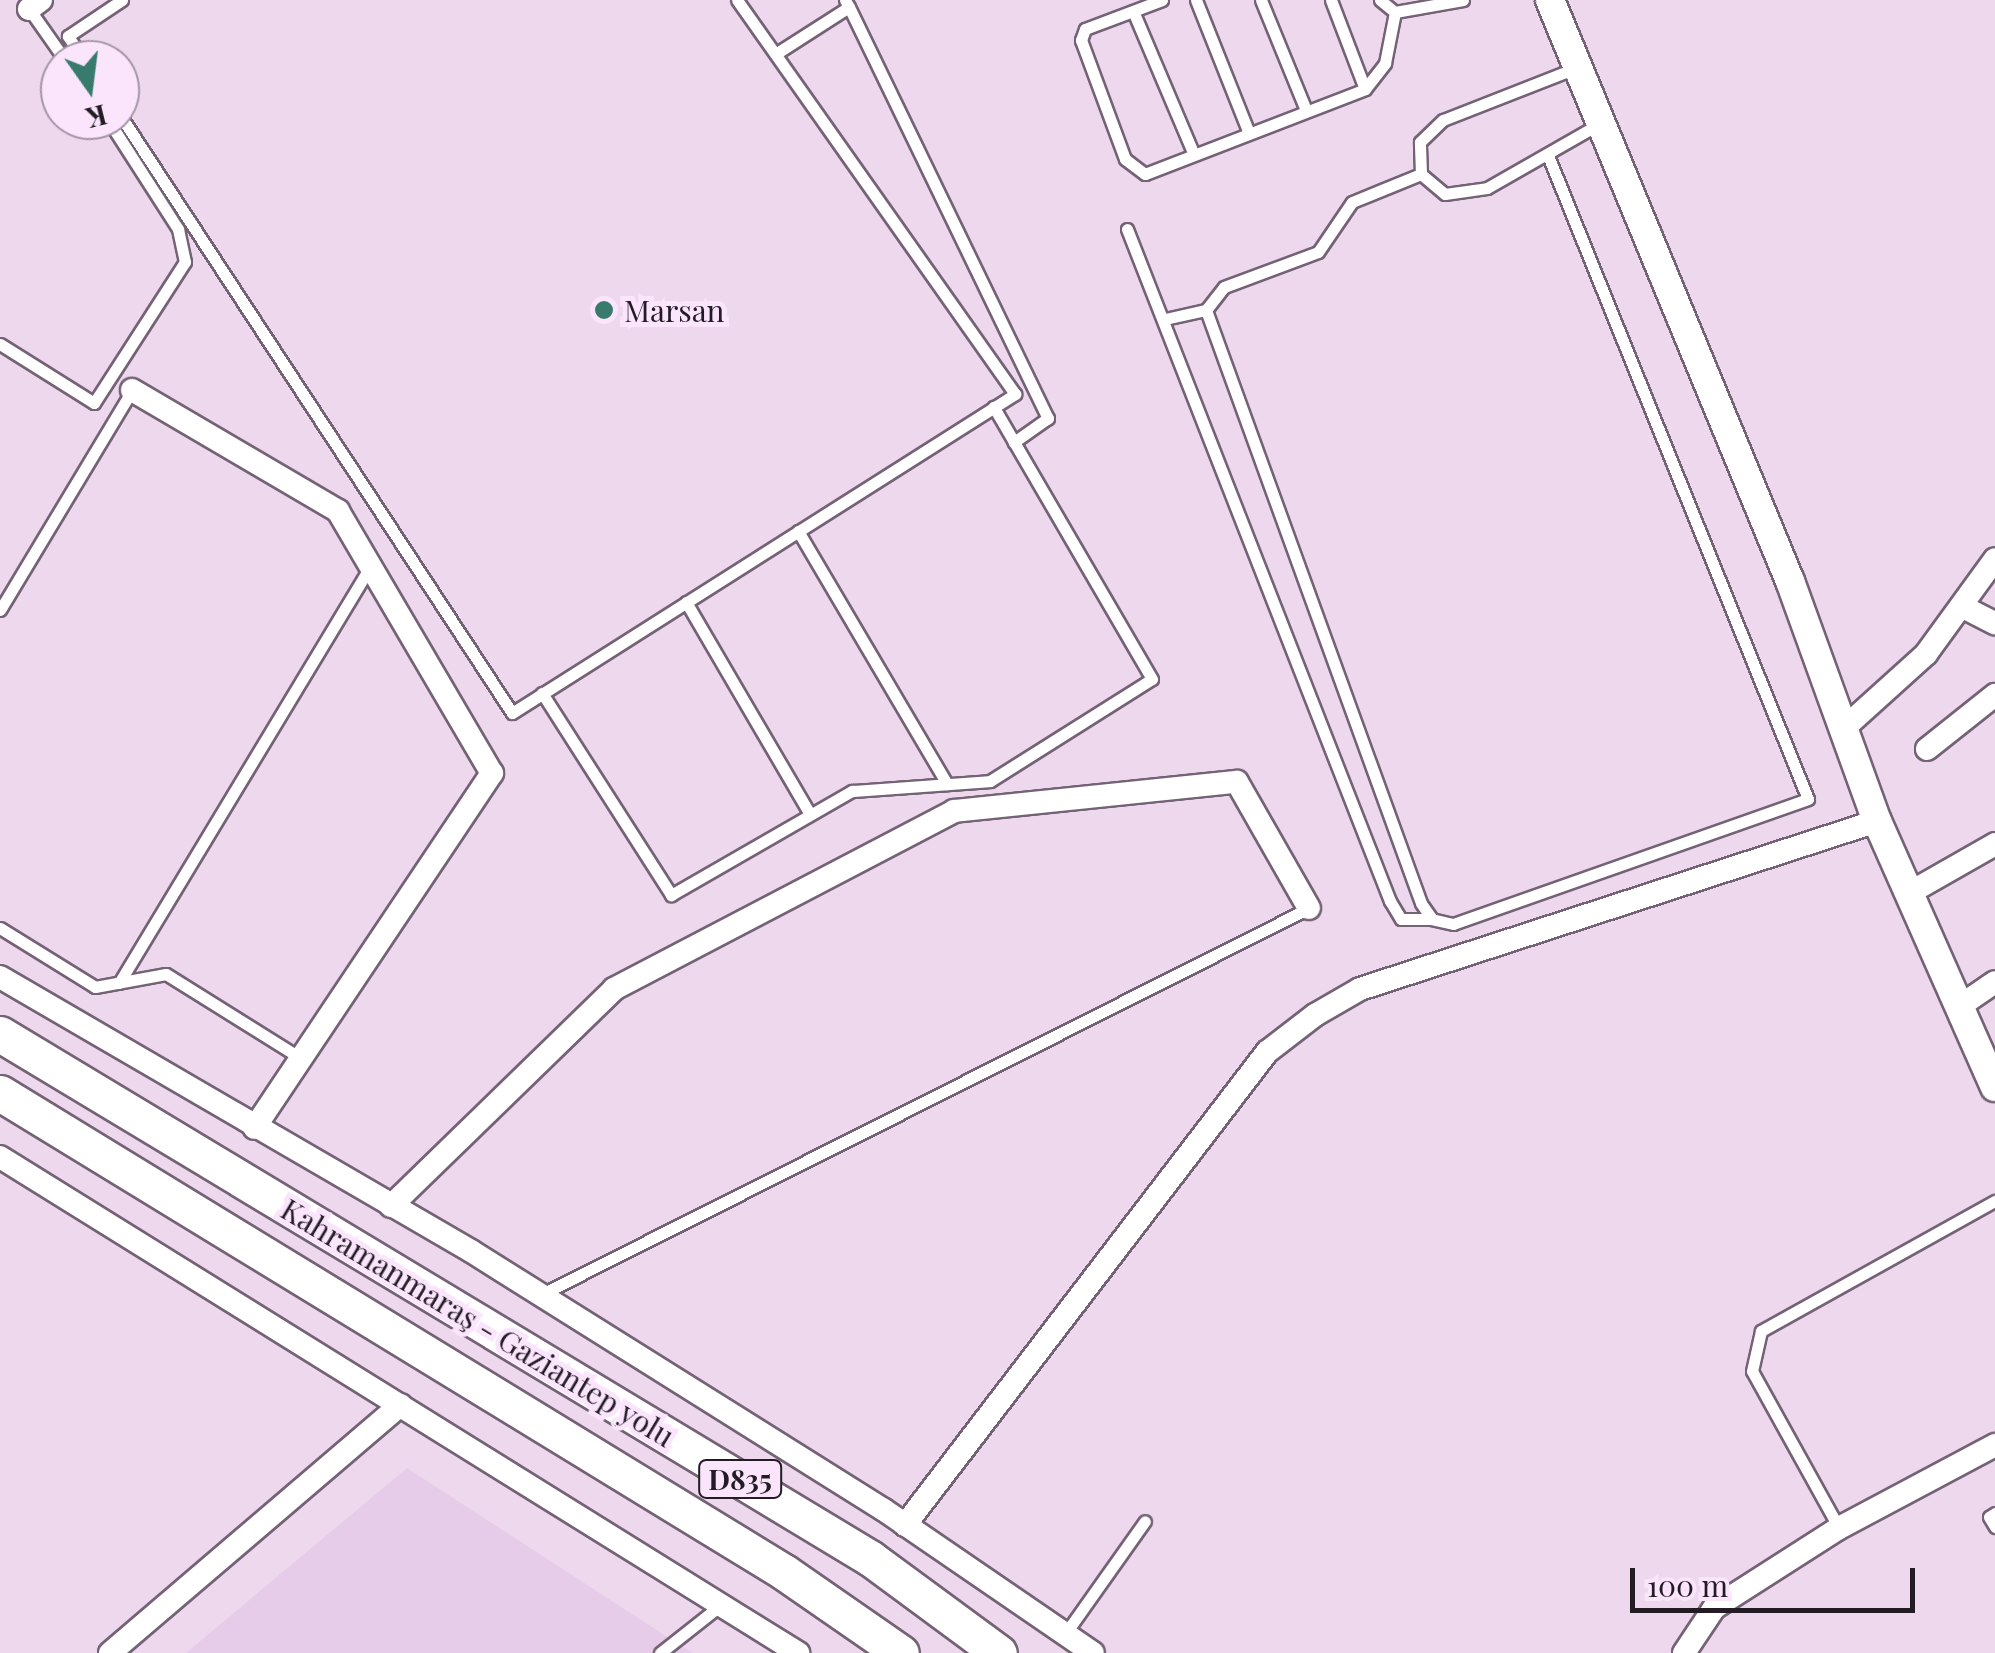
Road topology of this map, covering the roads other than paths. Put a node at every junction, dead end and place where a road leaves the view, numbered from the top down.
1 (122, 0) edge
2 (737, 0) edge
3 (1162, 0) edge
4 (1196, 0) edge
5 (1262, 0) edge
6 (1331, 0) edge
7 (1380, 0) edge
8 (1463, 0) edge
9 (1550, 0) edge
10 (31, 3) edge
11 (847, 4) edge
12 (1133, 11) junction
13 (1395, 12) junction
14 (53, 40) edge
15 (71, 40) edge
16 (778, 53) junction
17 (1578, 68) junction
18 (1365, 89) junction
19 (1306, 110) junction
20 (1601, 123) junction
21 (1250, 133) junction
22 (121, 140) edge
23 (136, 140) edge
24 (1194, 155) junction
25 (1549, 158) junction
26 (1421, 174) junction
27 (1127, 229) dead end
28 (1206, 310) junction
29 (1165, 320) junction
30 (0, 344) edge
31 (132, 390) joint
32 (994, 407) junction
33 (1014, 442) junction
34 (798, 531) junction
35 (1995, 559) edge
36 (370, 566) junction
37 (686, 602) junction
38 (1963, 607) junction
39 (0, 610) edge
40 (1994, 624) edge
41 (542, 694) junction
42 (1995, 694) edge
43 (1843, 729) junction
44 (1927, 750) dead end
45 (948, 784) junction
46 (810, 814) junction
47 (1877, 821) junction
48 (1995, 844) edge
49 (1911, 892) junction
50 (1309, 908) joint
51 (1432, 919) junction
52 (0, 928) edge
53 (0, 977) edge
54 (1995, 982) edge
55 (119, 983) junction
56 (1960, 1006) junction
57 (0, 1034) edge
58 (297, 1056) junction
59 (1995, 1087) edge
60 (0, 1093) edge
61 (254, 1128) junction
62 (0, 1158) edge
63 (1995, 1201) edge
64 (391, 1206) junction
65 (540, 1296) junction
66 (400, 1404) junction
67 (1995, 1445) edge
68 (1995, 1513) edge
69 (1146, 1521) dead end
70 (906, 1525) junction
71 (1995, 1527) edge
72 (1839, 1528) junction
73 (722, 1604) junction
74 (1065, 1634) junction
75 (110, 1653) edge
76 (660, 1653) edge
77 (798, 1653) edge
78 (901, 1653) edge
79 (999, 1653) edge
80 (1093, 1653) edge
81 (1684, 1653) edge

1 - 15 lane
2 - 16 lane
3 - 12 lane
4 - 21 lane
5 - 19 lane
6 - 18 lane
7 - 13 lane
8 - 13 lane
9 - 17 street
10 - 14 lane
11 - 16 lane
11 - 33 lane
12 - 24 lane
12 - 24 lane
13 - 18 lane
16 - 32 lane
17 - 20 street
17 - 26 lane
18 - 19 lane
19 - 21 lane
20 - 25 lane
20 - 43 street
21 - 24 lane
22 - 30 lane
23 - 41 lane
25 - 26 lane
25 - 51 lane
26 - 28 lane
27 - 29 lane
28 - 29 lane
28 - 51 lane
29 - 51 lane
31 - 36 street
31 - 39 lane
32 - 33 lane
32 - 34 lane
33 - 45 lane
34 - 37 lane
34 - 45 lane
35 - 38 street
36 - 55 lane
36 - 58 street
37 - 41 lane
37 - 46 lane
38 - 40 street
38 - 43 street
41 - 46 lane
42 - 44 street
43 - 47 street
45 - 46 lane
47 - 49 street
47 - 70 street
48 - 49 street
49 - 56 street
50 - 64 street
50 - 65 lane
52 - 55 lane
53 - 61 street
54 - 56 street
55 - 58 lane
56 - 59 street
57 - 79 highway, Kahramanmaraş - Gaziantep yolu / D835
58 - 61 street
60 - 78 highway, Kahramanmaraş - Gaziantep yolu / D835
61 - 64 street
62 - 66 street
63 - 72 lane
64 - 65 street
65 - 70 street
66 - 73 street
66 - 75 street
67 - 72 street
68 - 71 lane
69 - 74 lane
70 - 74 street
72 - 81 street
73 - 76 lane
73 - 77 street
74 - 80 street

